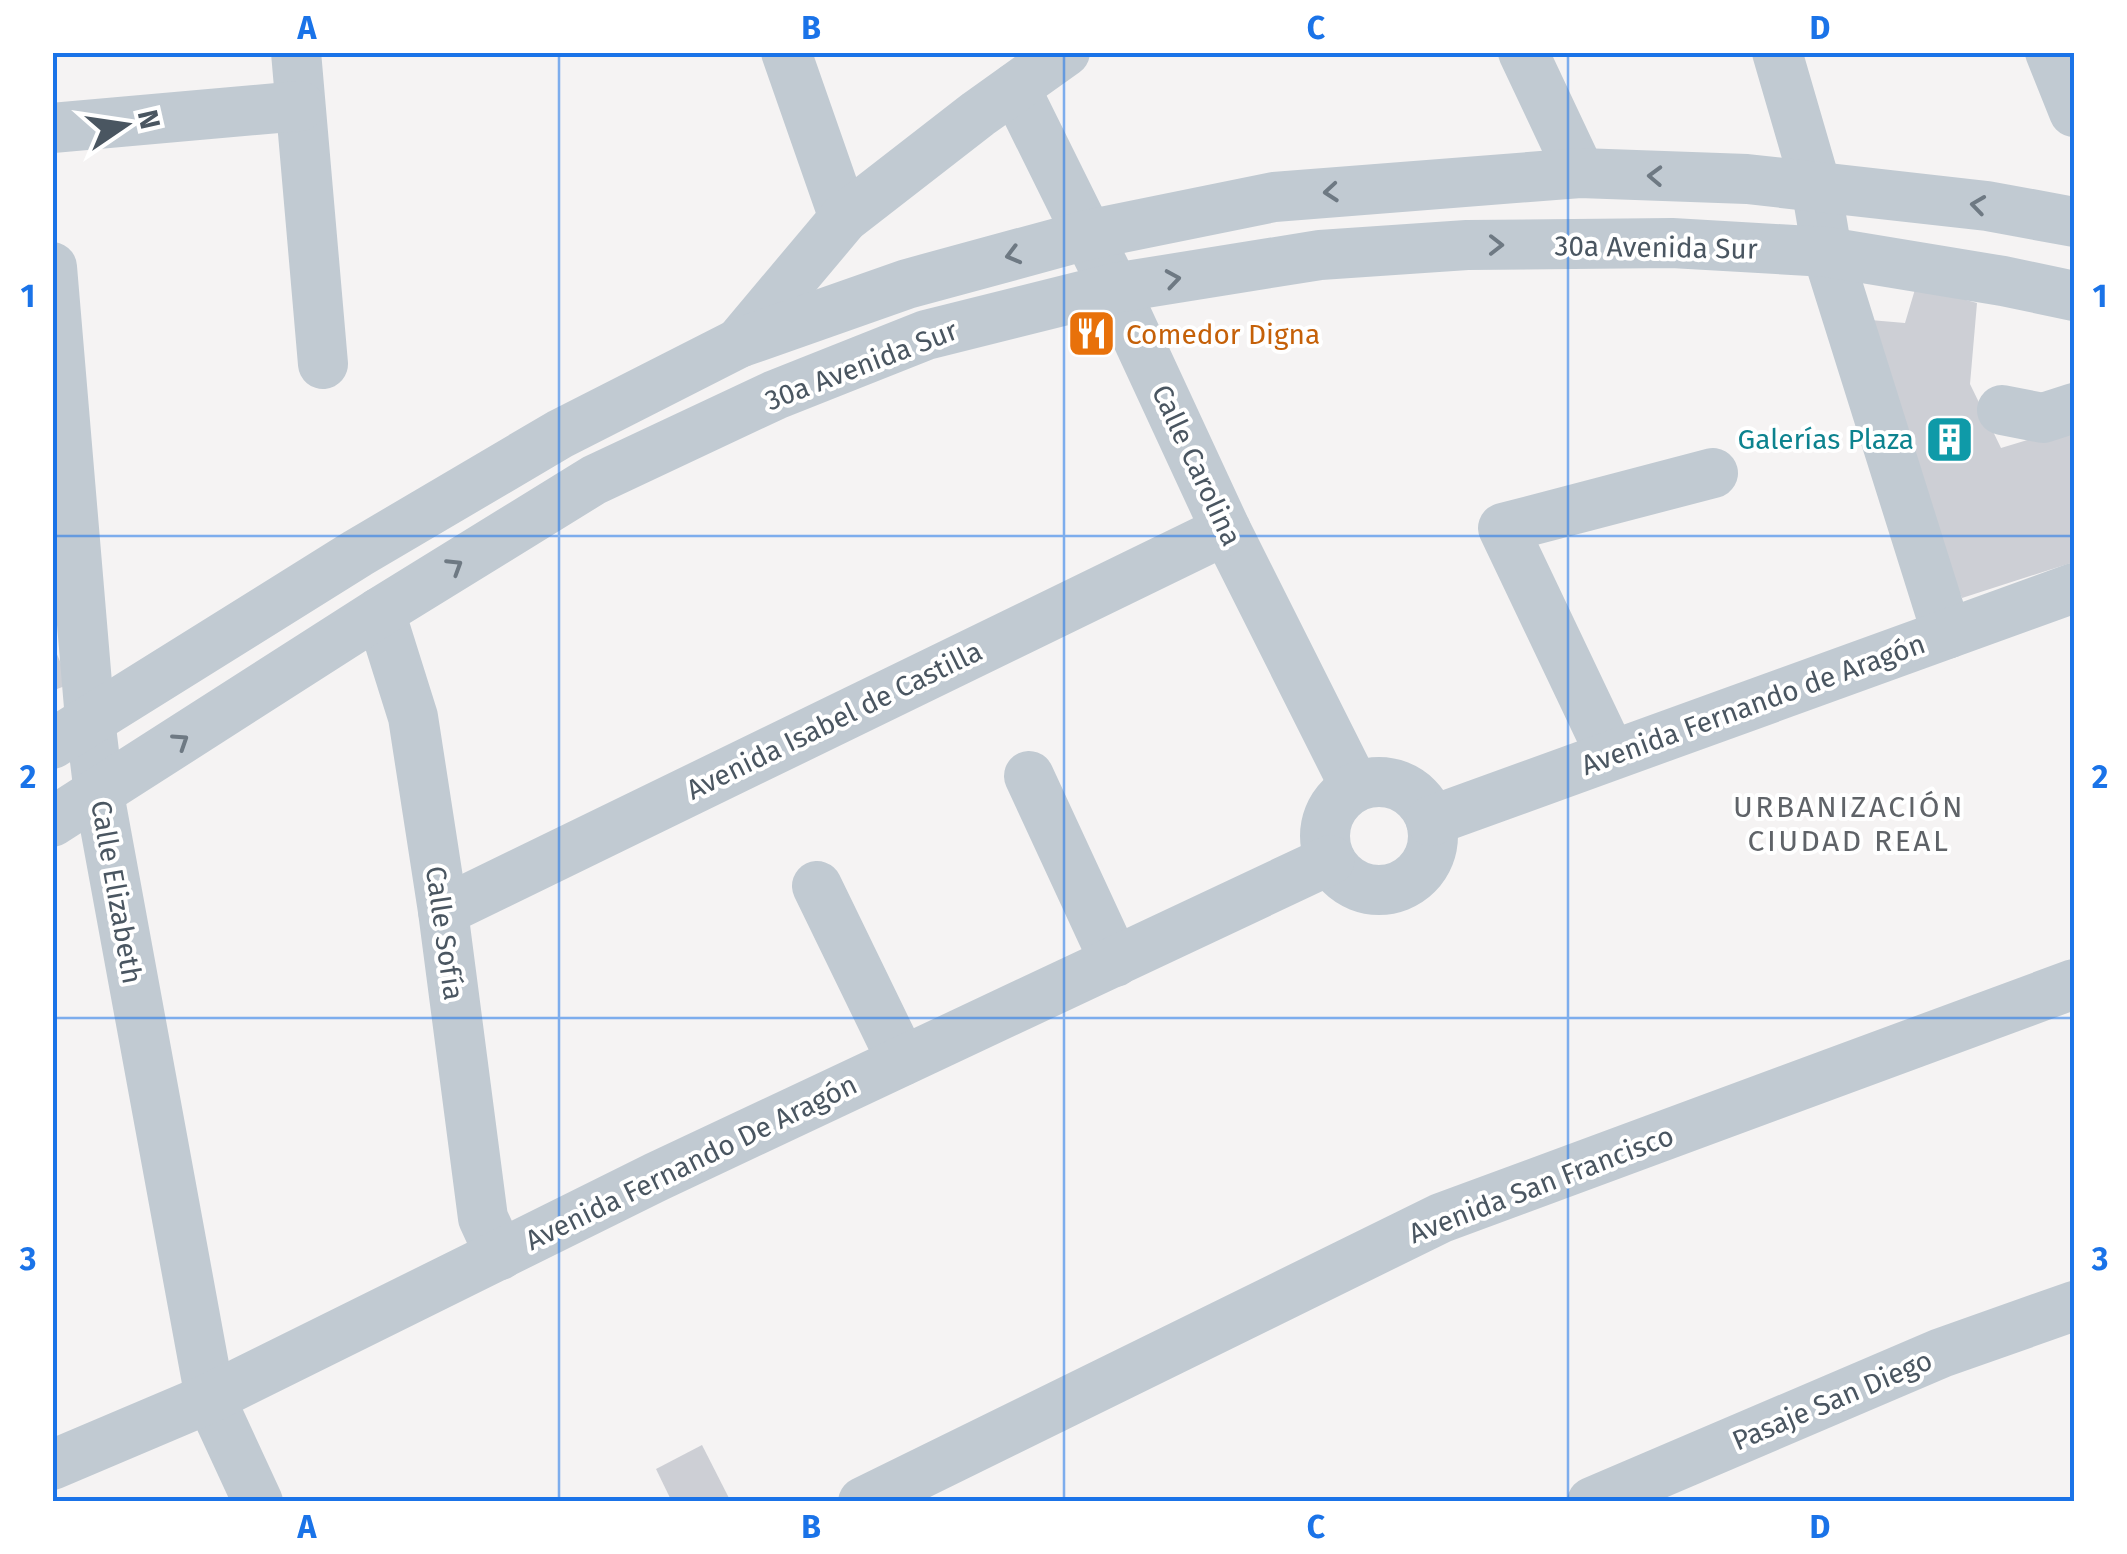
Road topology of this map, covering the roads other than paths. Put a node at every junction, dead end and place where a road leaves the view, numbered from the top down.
1 (296, 52) edge
2 (786, 52) edge
3 (1065, 52) edge
4 (1523, 52) edge
5 (1777, 52) edge
6 (2050, 52) edge
7 (1015, 88) junction
8 (300, 106) junction
9 (2074, 112) edge
10 (52, 128) edge
11 (1580, 173) junction
12 (1816, 186) junction
13 (844, 218) junction
14 (2074, 222) edge
15 (1086, 236) junction
16 (1826, 252) junction
17 (52, 267) edge
18 (1114, 288) junction
19 (2074, 296) edge
20 (739, 343) junction
21 (322, 364) dead end
22 (2074, 408) edge
23 (2002, 410) dead end
24 (1713, 474) dead end
25 (1226, 530) junction
26 (2074, 588) edge
27 (380, 612) junction
28 (1947, 634) junction
29 (71, 732) edge
30 (1611, 755) junction
31 (1029, 776) dead end
32 (1355, 787) junction
33 (99, 794) junction
34 (1431, 820) junction
35 (52, 822) edge
36 (1330, 860) junction
37 (817, 886) dead end
38 (443, 912) junction
39 (1115, 962) junction
40 (2074, 984) edge
41 (902, 1061) junction
42 (500, 1255) junction
43 (2074, 1306) edge
44 (210, 1398) junction
45 (52, 1466) edge
46 (258, 1502) edge
47 (863, 1502) edge
48 (1592, 1502) edge

1 - 8 street
2 - 13 street
3 - 7 street
4 - 11 street
5 - 12 street
6 - 9 street
7 - 13 street
7 - 15 street, Calle Carolina
8 - 10 street
8 - 21 street
12 -> 11 street, 30a Avenida Sur
11 -> 15 street, 30a Avenida Sur
14 -> 12 street, 30a Avenida Sur
12 - 16 street
13 - 20 street
15 - 18 street, Calle Carolina
15 -> 20 street, 30a Avenida Sur
18 -> 16 street, 30a Avenida Sur
16 - 19 street, 30a Avenida Sur
16 - 28 street
17 - 29 street, Calle Elizabeth
18 - 25 street, Calle Carolina
27 -> 18 street, 30a Avenida Sur
20 - 29 street, 30a Avenida Sur
22 - 23 street
24 - 30 street
25 - 32 street, Calle Carolina
25 - 38 street, Avenida Isabel de Castilla
26 - 28 street, Avenida Fernando de Aragón
33 -> 27 street, 30a Avenida Sur
27 - 38 street, Calle Sofía
28 - 30 street, Avenida Fernando de Aragón
29 - 33 street, Calle Elizabeth
30 - 34 street, Avenida Fernando de Aragón
31 - 39 street
32 - 34 street
32 - 36 street
33 - 35 street, 30a Avenida Sur
33 - 44 street, Calle Elizabeth
34 - 36 street
36 - 39 street, Avenida Fernando De Aragón
37 - 41 street
38 - 42 street, Calle Sofía
39 - 41 street, Avenida Fernando De Aragón
40 - 47 street, Avenida San Francisco
41 - 42 street, Avenida Fernando De Aragón
42 - 44 street, Avenida Fernando De Aragón
43 - 48 street, Pasaje San Diego
44 - 45 street, Avenida Fernando De Aragón
44 - 46 street, Calle Elizabeth

